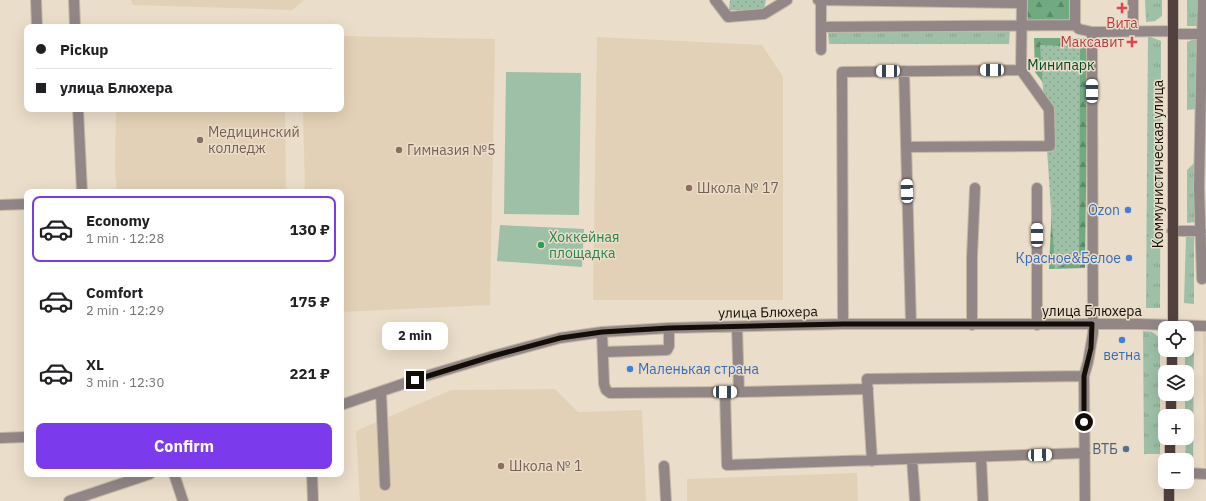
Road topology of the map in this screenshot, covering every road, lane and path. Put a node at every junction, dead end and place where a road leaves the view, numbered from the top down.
1 (36, 0) edge
2 (74, 0) edge
3 (715, 0) edge
4 (787, 0) edge
5 (818, 0) edge
6 (821, 0) edge
7 (1075, 0) edge
8 (1133, 0) edge
9 (1173, 0) edge
10 (1203, 0) edge
11 (1022, 1) edge
12 (37, 24) edge
13 (75, 24) edge
14 (1075, 25) junction
15 (1022, 26) junction
16 (821, 27) junction
17 (1133, 31) junction
18 (1092, 32) junction
19 (1172, 32) junction
20 (1202, 34) junction
21 (821, 50) dead end
22 (1021, 70) junction
23 (904, 71) junction
24 (1204, 79) edge
25 (78, 112) edge
26 (906, 147) junction
27 (975, 188) dead end
28 (1037, 188) dead end
29 (1203, 188) edge
30 (82, 189) edge
31 (24, 204) edge
32 (0, 205) edge
33 (1172, 231) junction
34 (1201, 231) junction
35 (1202, 279) dead end
36 (1172, 321) edge
37 (843, 324) junction
38 (911, 324) junction
39 (1092, 324) junction
40 (972, 325) junction
41 (1037, 325) junction
42 (1158, 326) edge
43 (1194, 326) edge
44 (1206, 326) edge
45 (737, 327) junction
46 (669, 328) junction
47 (602, 332) junction
48 (603, 352) junction
49 (1084, 376) junction
50 (868, 389) junction
51 (381, 392) junction
52 (725, 392) junction
53 (740, 392) junction
54 (344, 404) edge
55 (24, 437) edge
56 (0, 438) edge
57 (1084, 453) junction
58 (981, 457) junction
59 (912, 459) junction
60 (872, 461) junction
61 (664, 466) dead end
62 (1194, 474) edge
63 (1206, 474) edge
64 (141, 477) edge
65 (175, 477) edge
66 (312, 477) edge
67 (385, 485) dead end
68 (1169, 489) edge
69 (69, 501) edge
70 (183, 501) edge
71 (314, 501) edge
72 (666, 501) edge
73 (914, 501) edge
74 (983, 501) edge
75 (1085, 501) edge
76 (1169, 501) edge

1 - 12 street
2 - 13 street
3 - 4 street
5 - 6 street
6 - 11 street
6 - 16 street
7 - 14 street
8 - 17 street
9 - 19 main road, Коммунистическая улица
10 - 20 street
11 - 15 street
14 - 15 street
14 - 18 street
15 - 16 street
15 - 22 street
16 - 21 street
17 - 18 street
17 - 19 street
18 - 39 street
19 - 20 street
19 - 33 main road, Коммунистическая улица
20 - 24 street
22 - 23 street
22 - 26 street
23 - 26 street
23 - 37 street
24 - 29 street
25 - 30 street
26 - 38 street
27 - 40 street
28 - 41 street
29 - 34 street
31 - 32 street
33 - 34 street
33 - 36 main road, Коммунистическая улица
34 - 35 street
37 - 38 street, улица Блюхера
37 - 45 street, улица Блюхера
38 - 40 street, улица Блюхера
39 - 41 street, улица Блюхера
39 - 42 street, улица Блюхера
39 - 49 street
40 - 41 street, улица Блюхера
43 - 44 street, улица Блюхера
45 - 46 street, улица Блюхера
45 - 53 street
46 - 47 street, улица Блюхера
46 - 48 street
47 - 48 street
47 - 51 street, улица Блюхера
48 - 52 street
49 - 50 street
49 - 57 street
50 - 53 street
50 - 60 street
51 - 54 street, улица Блюхера
51 - 67 street
52 - 53 street
52 - 60 street
55 - 56 street
57 - 58 street
57 - 75 street
58 - 59 street
58 - 74 street
59 - 60 street
59 - 73 street
61 - 72 street
62 - 63 street
64 - 69 street
65 - 70 street
66 - 71 street
68 - 76 main road

